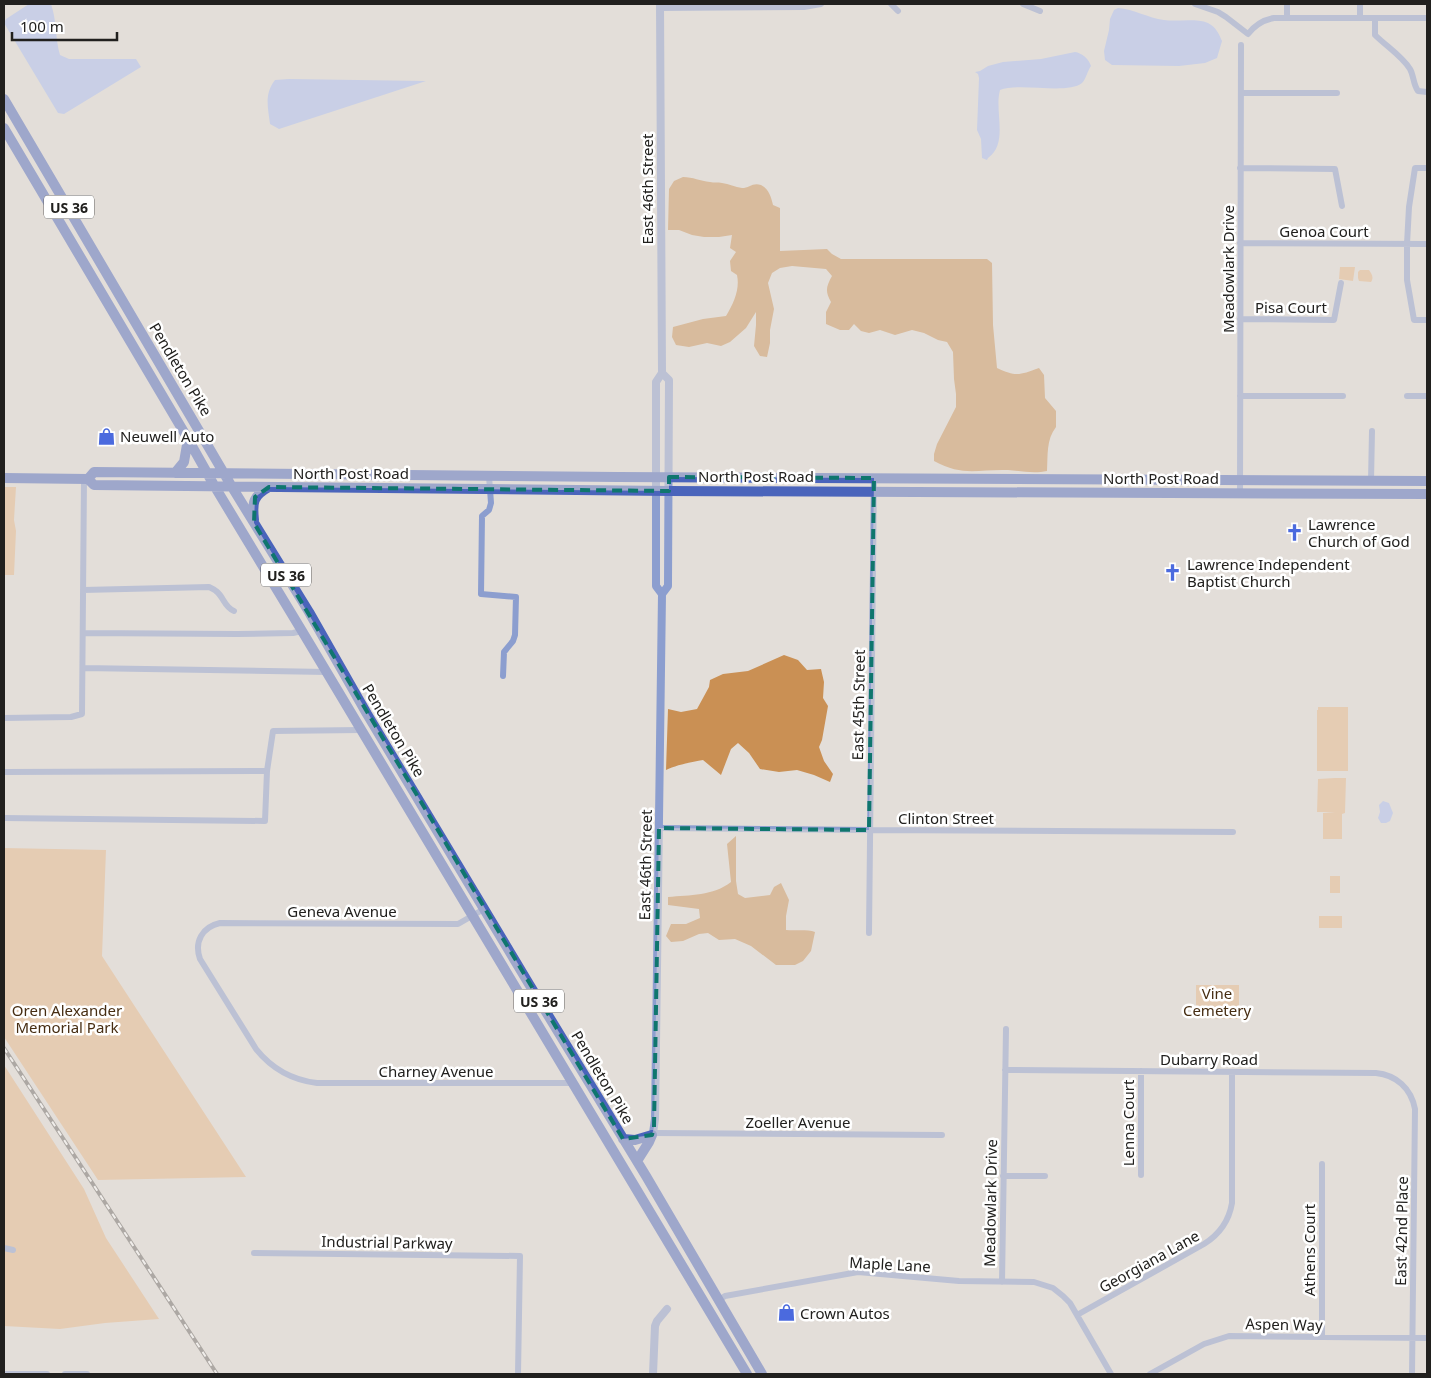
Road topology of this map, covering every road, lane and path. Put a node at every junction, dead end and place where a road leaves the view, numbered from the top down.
1 (821, 4) edge
2 (891, 4) edge
3 (1023, 4) edge
4 (1194, 4) edge
5 (1287, 4) edge
6 (1360, 4) edge
7 (660, 6) edge
8 (762, 6) edge
9 (898, 11) dead end
10 (1040, 11) dead end
11 (1287, 18) junction
12 (1360, 18) junction
13 (1375, 18) junction
14 (1427, 18) edge
15 (1241, 45) dead end
16 (1427, 92) edge
17 (1240, 93) junction
18 (1337, 93) dead end
19 (4, 99) edge
20 (4, 128) edge
21 (1240, 168) junction
22 (1427, 168) edge
23 (1342, 206) dead end
24 (1240, 243) junction
25 (1407, 244) junction
26 (1427, 244) edge
27 (1341, 282) dead end
28 (1240, 319) junction
29 (1427, 320) edge
30 (662, 373) junction
31 (1240, 396) junction
32 (1342, 396) dead end
33 (1407, 396) dead end
34 (1427, 396) edge
35 (1372, 431) dead end
36 (188, 440) junction
37 (175, 473) junction
38 (207, 473) junction
39 (225, 473) junction
40 (490, 476) junction
41 (656, 477) junction
42 (669, 477) junction
43 (4, 478) edge
44 (874, 478) junction
45 (86, 479) junction
46 (1240, 480) junction
47 (1371, 481) junction
48 (1427, 481) edge
49 (215, 487) junction
50 (232, 487) junction
51 (268, 487) junction
52 (491, 489) junction
53 (656, 490) junction
54 (669, 491) junction
55 (874, 492) junction
56 (1240, 493) junction
57 (1427, 494) edge
58 (254, 523) junction
59 (84, 590) junction
60 (662, 594) junction
61 (234, 611) dead end
62 (302, 631) junction
63 (83, 633) junction
64 (83, 668) junction
65 (327, 672) junction
66 (503, 676) dead end
67 (4, 718) edge
68 (361, 730) junction
69 (267, 771) junction
70 (4, 772) edge
71 (4, 818) edge
72 (659, 828) junction
73 (869, 830) junction
74 (1232, 832) dead end
75 (484, 909) junction
76 (472, 916) junction
77 (869, 933) dead end
78 (201, 936) joint
79 (1006, 1029) dead end
80 (1005, 1070) junction
81 (1141, 1071) junction
82 (1232, 1072) junction
83 (573, 1083) junction
84 (1408, 1090) joint
85 (652, 1134) junction
86 (942, 1135) dead end
87 (623, 1139) junction
88 (637, 1161) junction
89 (1322, 1164) dead end
90 (1141, 1175) dead end
91 (1003, 1176) junction
92 (1045, 1176) dead end
93 (4, 1248) edge
94 (12, 1250) dead end
95 (254, 1253) dead end
96 (1002, 1282) junction
97 (719, 1300) junction
98 (667, 1309) dead end
99 (1077, 1315) junction
100 (1322, 1337) junction
101 (1412, 1338) junction
102 (1427, 1338) edge
103 (4, 1374) edge
104 (47, 1374) edge
105 (65, 1374) edge
106 (87, 1374) edge
107 (518, 1374) edge
108 (653, 1374) edge
109 (747, 1374) edge
110 (762, 1374) edge
111 (1110, 1374) edge
112 (1150, 1374) edge
113 (1412, 1374) edge

1 - 8 street
2 - 9 street
3 - 10 street
4 - 11 street
5 - 11 street
6 - 12 street
7 - 8 street
7 - 30 street, East 46th Street
11 - 12 street
12 - 13 street
13 - 14 street
13 - 16 street
15 - 17 street, Meadowlark Drive
17 - 18 street
17 - 21 street, Meadowlark Drive
19 - 39 main road, Pendleton Pike / US 36
20 - 36 main road, Pendleton Pike / US 36
21 - 23 street
21 - 24 street, Meadowlark Drive
22 - 25 street
24 - 25 street, Genoa Court
24 - 28 street, Meadowlark Drive
25 - 26 street, Genoa Court
25 - 29 street
27 - 28 street, Pisa Court
28 - 31 street, Meadowlark Drive
30 - 41 street, East 46th Street
30 - 42 street, East 46th Street
31 - 32 street
31 - 46 street, Meadowlark Drive
33 - 34 street
35 - 47 street
36 - 37 main road
36 - 38 main road, Pendleton Pike / US 36
37 - 38 main road, North Post Road
37 - 45 main road, North Post Road
38 - 39 main road, North Post Road
38 - 49 main road, Pendleton Pike / US 36
39 - 40 main road, North Post Road
39 - 50 main road, Pendleton Pike / US 36
40 - 41 main road, North Post Road
40 - 52 street
41 - 42 main road, North Post Road
41 - 53 street, East 46th Street
42 - 44 main road, North Post Road
42 - 54 street, East 46th Street
43 - 45 main road, North Post Road
44 - 46 main road, North Post Road
44 - 55 street, East 45th Street
45 - 49 main road, North Post Road
45 - 59 street
46 - 47 main road, North Post Road
46 - 56 street, Meadowlark Drive
47 - 48 main road, North Post Road
49 - 50 main road, North Post Road
49 - 62 main road, Pendleton Pike / US 36
50 - 51 main road, North Post Road
50 - 58 main road, Pendleton Pike / US 36
51 - 52 main road, North Post Road
51 - 58 main road
52 - 53 main road, North Post Road
52 - 66 street
53 - 54 main road, North Post Road
53 - 60 street, East 46th Street
54 - 55 main road, North Post Road
54 - 60 street, East 46th Street
55 - 56 main road, North Post Road
55 - 73 street, East 45th Street
56 - 57 main road, North Post Road
58 - 75 main road, Pendleton Pike / US 36
59 - 61 street
59 - 63 street
60 - 72 street, East 46th Street
62 - 63 street
62 - 65 main road, Pendleton Pike / US 36
63 - 64 street
64 - 65 street
64 - 67 street
65 - 68 main road, Pendleton Pike / US 36
68 - 69 street
68 - 76 main road, Pendleton Pike / US 36
69 - 70 street
69 - 71 street
72 - 73 street, Clinton Street
72 - 85 street, East 46th Street
73 - 74 street, Clinton Street
73 - 77 street, East 45th Street
75 - 76 street, Geneva Avenue
75 - 87 main road, Pendleton Pike / US 36
76 - 78 street, Geneva Avenue
76 - 83 main road, Pendleton Pike / US 36
78 - 83 street, Charney Avenue
79 - 80 street, Meadowlark Drive
80 - 81 street, Dubarry Road
80 - 91 street, Meadowlark Drive
81 - 82 street, Dubarry Road
81 - 90 street, Lenna Court
82 - 84 street, Dubarry Road
82 - 99 street, Georgiana Lane
83 - 109 main road, Pendleton Pike / US 36
84 - 101 street, East 42nd Place
85 - 86 street, Zoeller Avenue
85 - 87 main road
85 - 88 main road
87 - 88 main road, Pendleton Pike / US 36
88 - 97 main road, Pendleton Pike / US 36
89 - 100 street, Athens Court
91 - 92 street
91 - 96 street, Meadowlark Drive
93 - 94 street
95 - 107 street, Industrial Parkway
96 - 97 street, Maple Lane
96 - 99 street, Meadowlark Drive
97 - 110 main road, Pendleton Pike / US 36
98 - 108 street
99 - 111 street, Meadowlark Drive
100 - 101 street, Aspen Way
100 - 112 street, Aspen Way
101 - 102 street, Aspen Way
101 - 113 street, East 42nd Place
103 - 104 street
105 - 106 street

